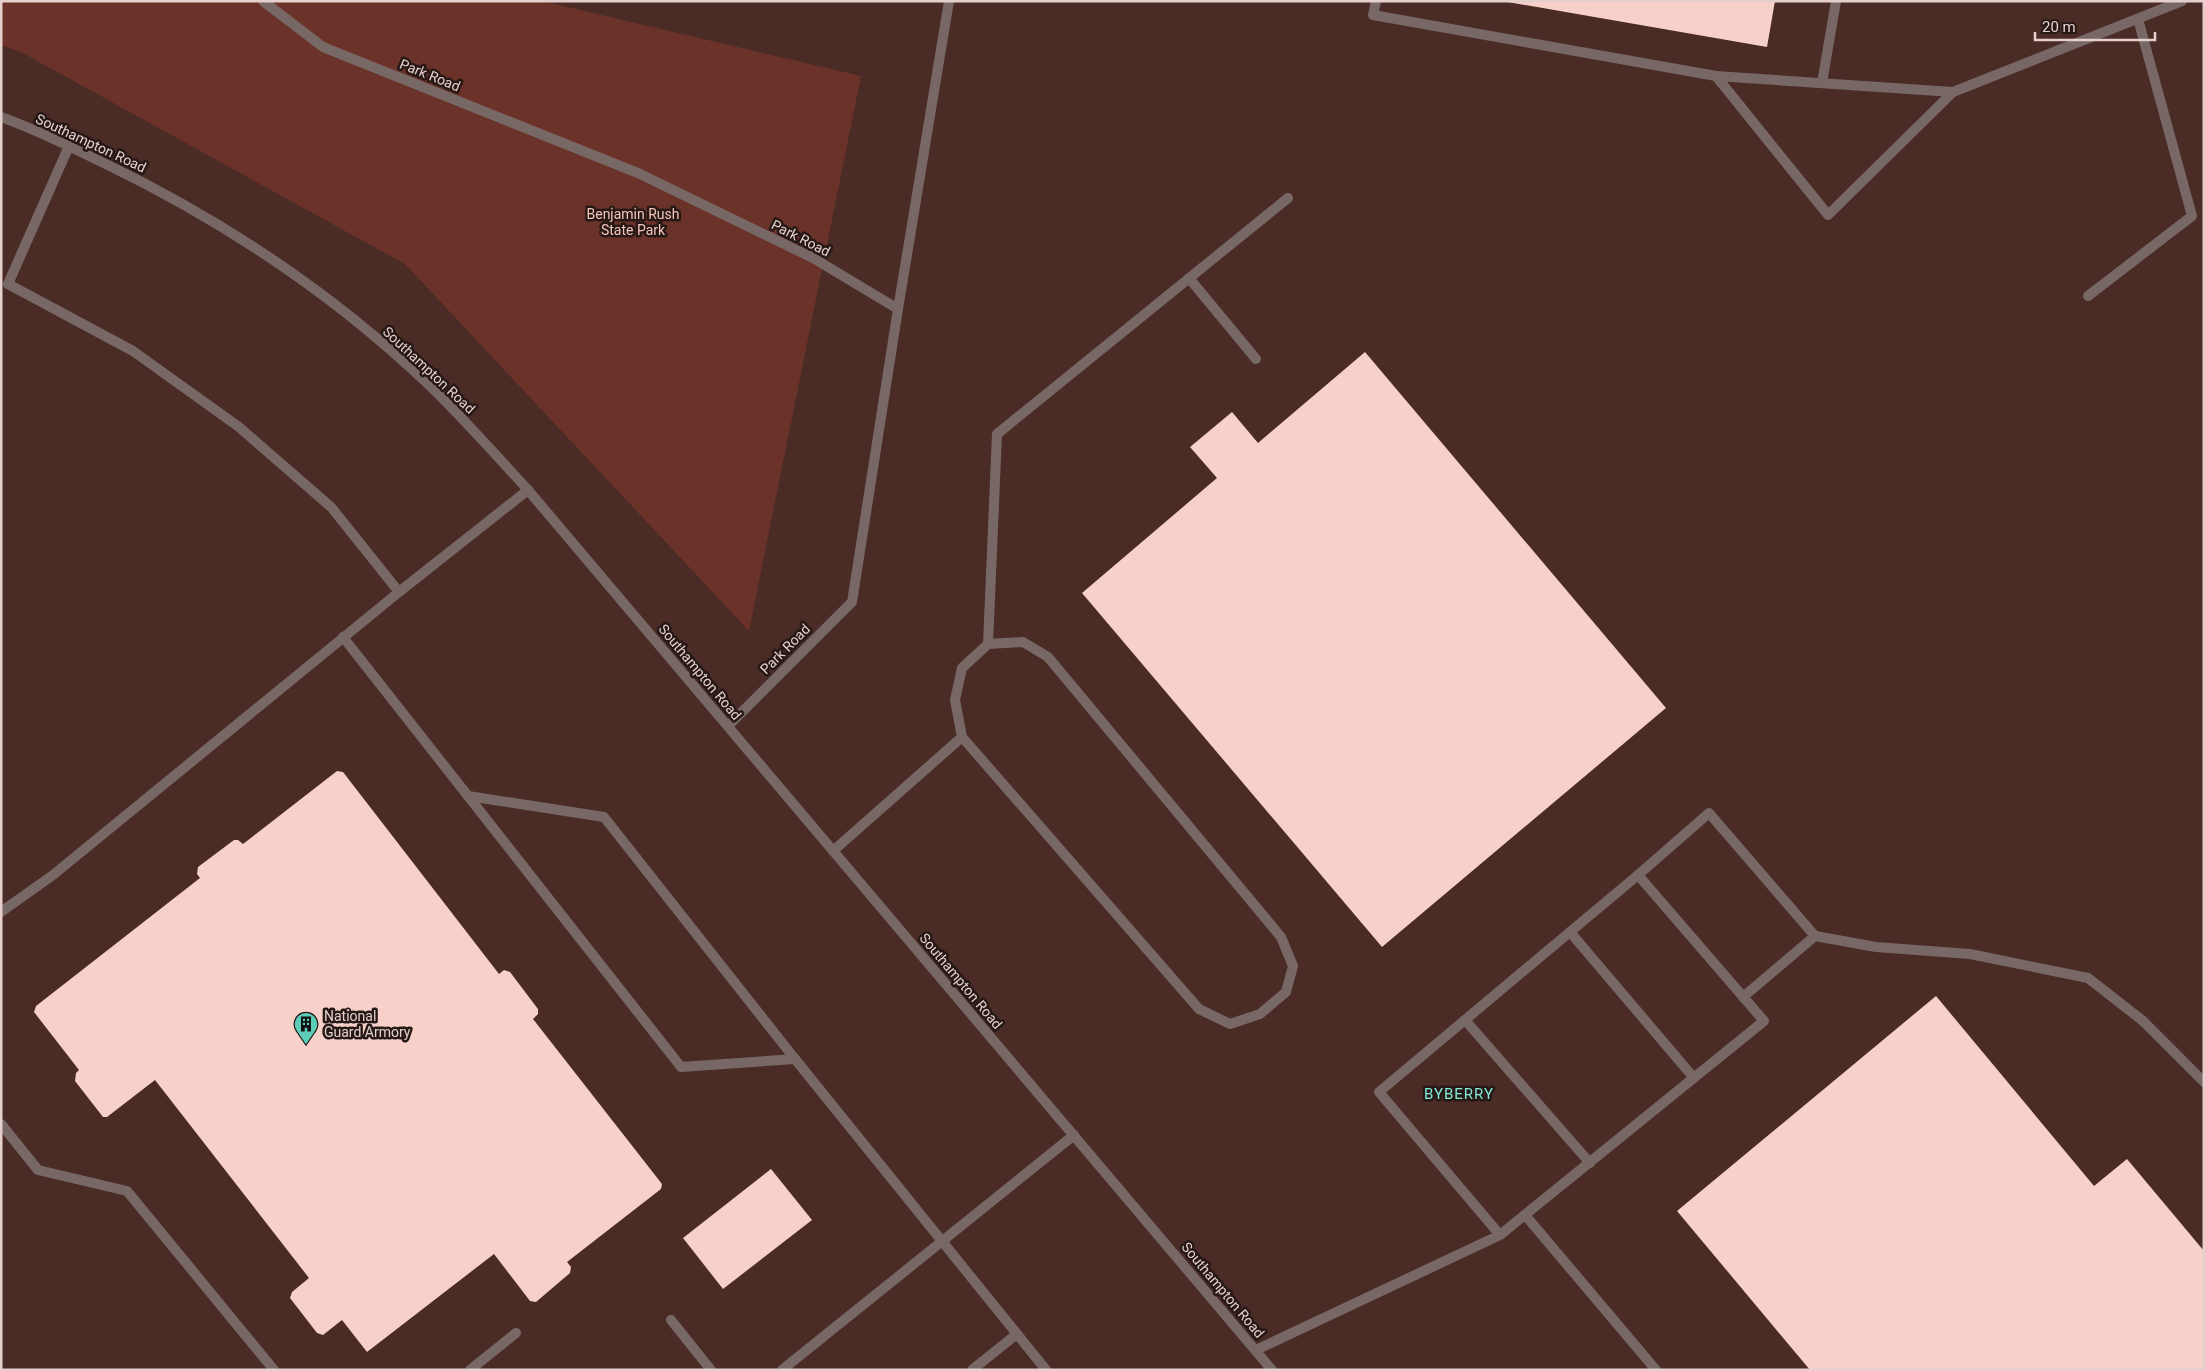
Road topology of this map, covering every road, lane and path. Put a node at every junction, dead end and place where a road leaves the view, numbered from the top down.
1 (263, 1) edge
2 (949, 1) edge
3 (1376, 1) edge
4 (1836, 1) edge
5 (2182, 1) edge
6 (2138, 19) junction
7 (1716, 76) junction
8 (1822, 83) junction
9 (1953, 92) junction
10 (1, 117) edge
11 (69, 146) junction
12 (1288, 198) dead end
13 (1189, 278) junction
14 (2088, 296) dead end
15 (898, 309) junction
16 (1256, 359) dead end
17 (528, 490) junction
18 (399, 592) junction
19 (343, 637) junction
20 (988, 644) junction
21 (728, 726) junction
22 (962, 737) junction
23 (468, 796) junction
24 (833, 851) junction
25 (1638, 875) junction
26 (1, 912) edge
27 (1570, 932) junction
28 (1815, 936) junction
29 (1743, 997) junction
30 (1464, 1020) junction
31 (795, 1058) junction
32 (1694, 1078) junction
33 (2204, 1082) edge
34 (1, 1124) edge
35 (1074, 1136) junction
36 (1590, 1163) junction
37 (1525, 1215) junction
38 (1500, 1235) junction
39 (942, 1242) junction
40 (671, 1320) dead end
41 (516, 1333) dead end
42 (1017, 1334) junction
43 (1256, 1350) junction
44 (274, 1370) edge
45 (470, 1370) edge
46 (710, 1370) edge
47 (782, 1370) edge
48 (972, 1370) edge
49 (1046, 1370) edge
50 (1272, 1370) edge
51 (1656, 1370) edge

1 - 15 street, Park Road
2 - 15 street
3 - 7 street
4 - 8 street
5 - 6 street
6 - 9 street
6 - 14 street
7 - 8 street
7 - 9 street
8 - 9 street
10 - 11 street, Southampton Road
11 - 17 street, Southampton Road
11 - 18 street
12 - 13 street
13 - 16 street
13 - 20 street
15 - 21 street, Park Road
17 - 18 street
17 - 21 street, Southampton Road
18 - 19 street
19 - 23 street
19 - 26 street
20 - 22 street
20 - 22 street
21 - 24 street, Southampton Road
22 - 24 street
23 - 31 street
23 - 31 street
24 - 35 street, Southampton Road
25 - 27 street
25 - 28 street
25 - 29 street
27 - 30 street
27 - 32 street
28 - 29 street
28 - 33 street
29 - 32 street
30 - 36 street
30 - 38 street
31 - 39 street
32 - 36 street
34 - 44 street
35 - 39 street
35 - 43 street, Southampton Road
36 - 37 street
37 - 38 street
37 - 51 street
38 - 43 street
39 - 42 street
39 - 47 street
40 - 46 street
41 - 45 street
42 - 48 street
42 - 49 street
43 - 50 street, Southampton Road

